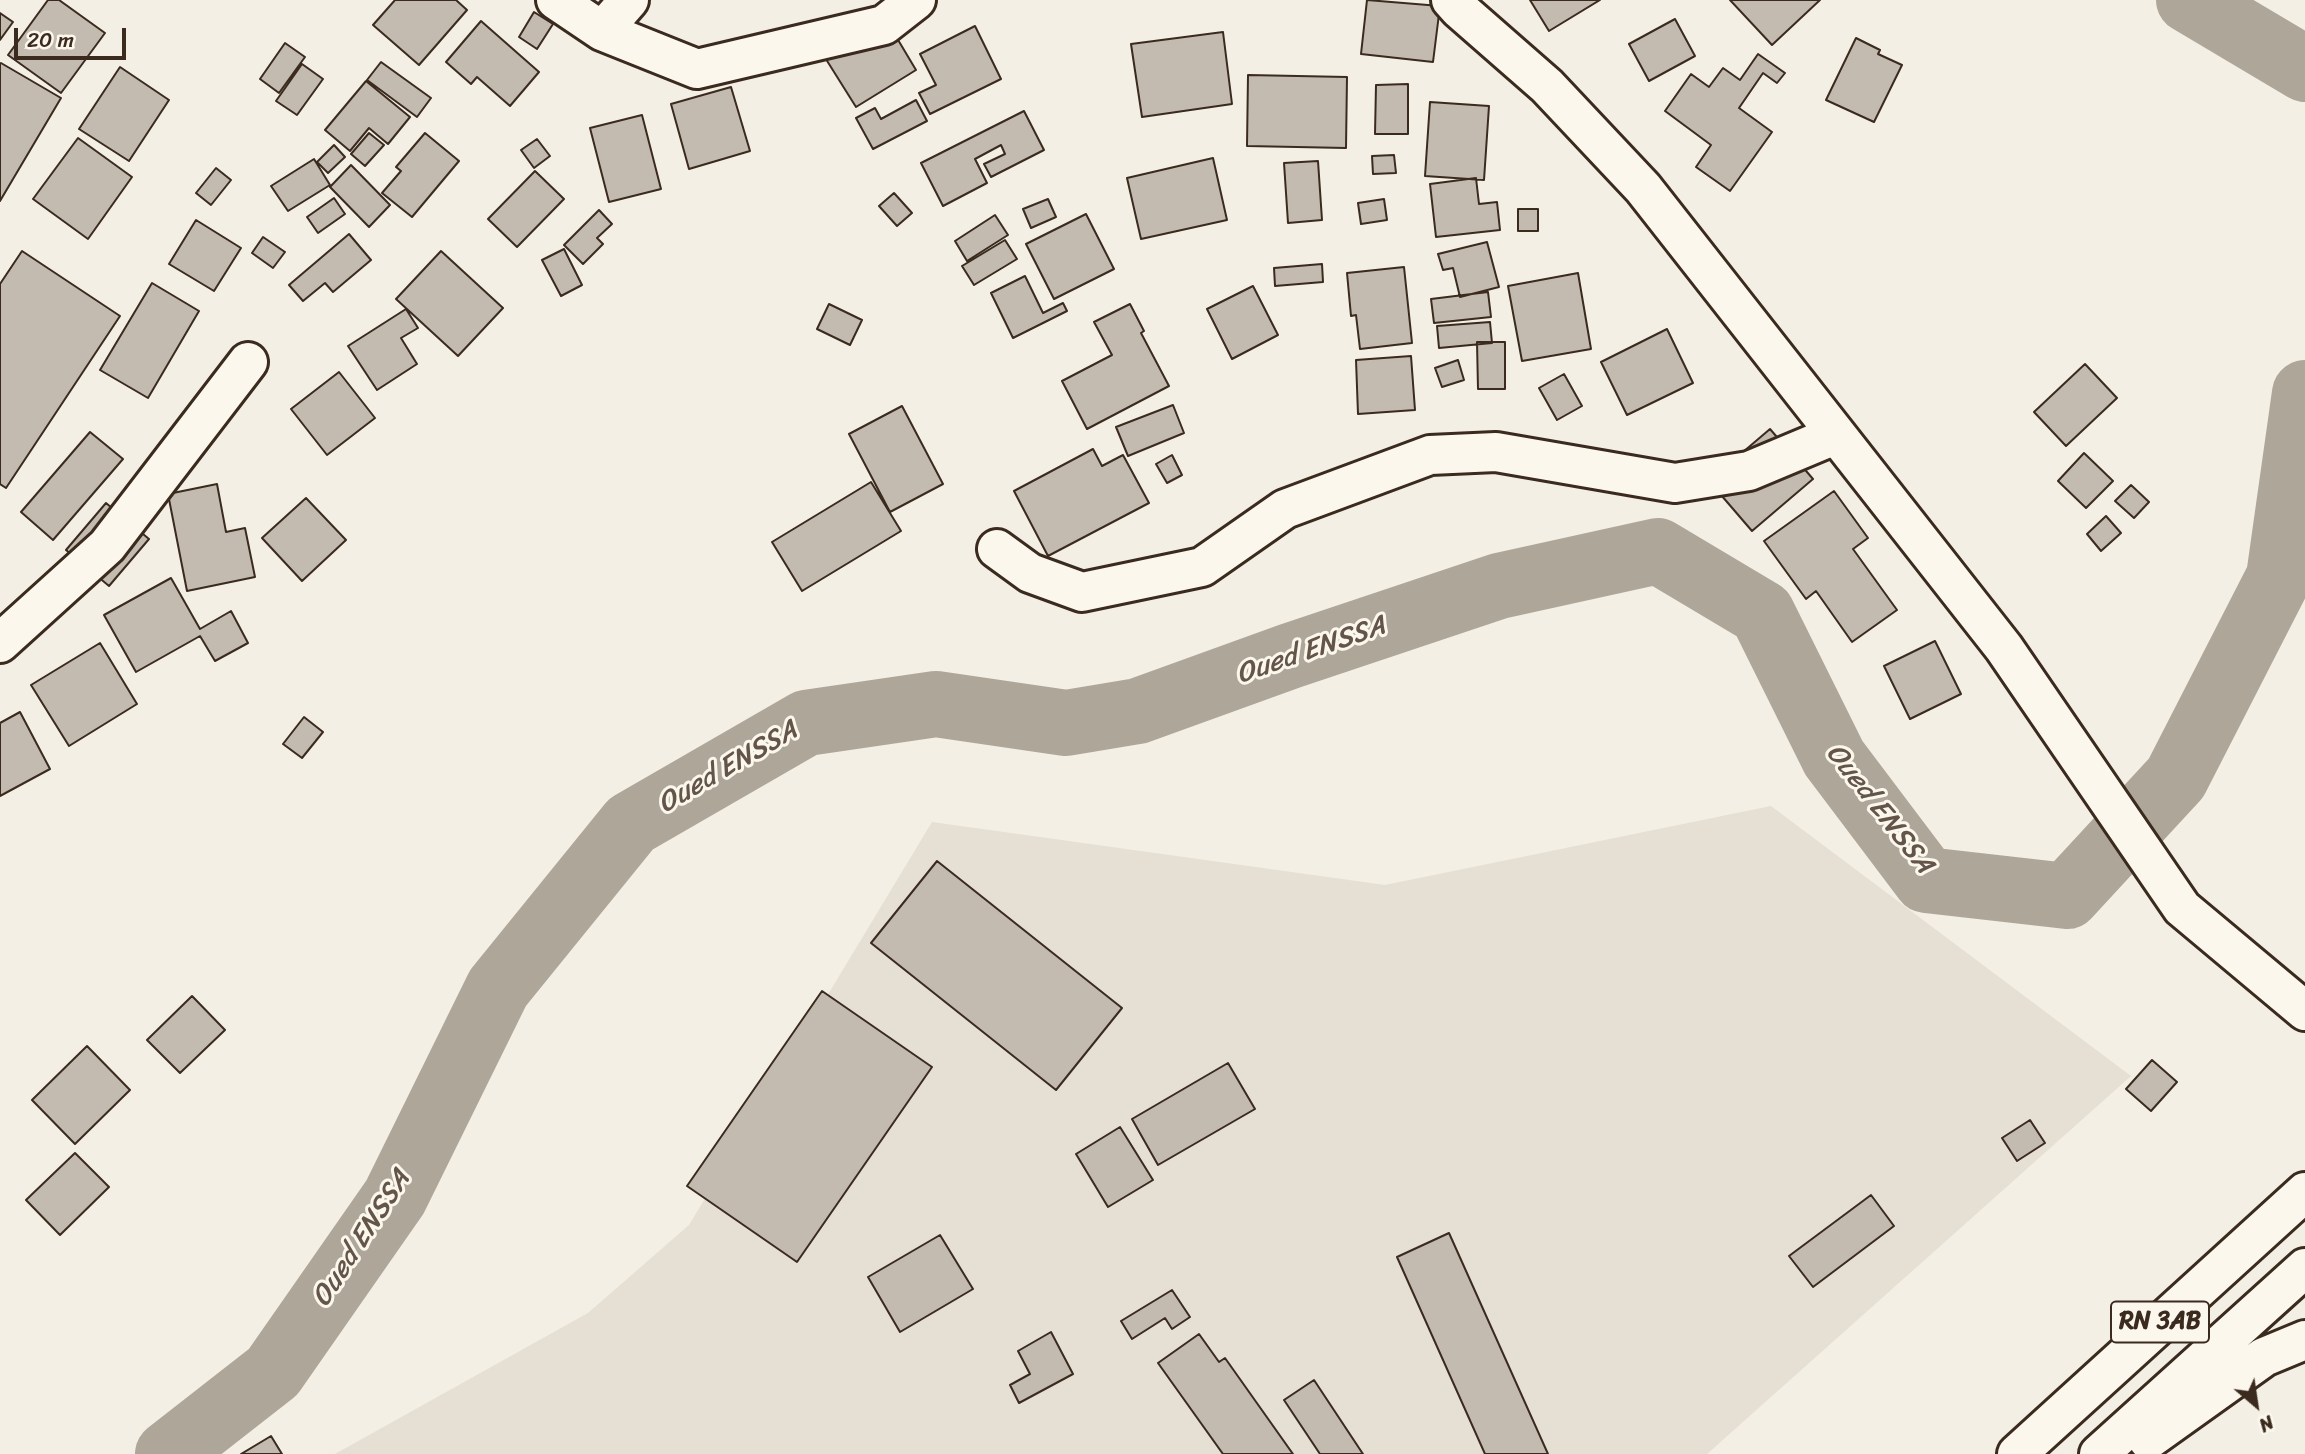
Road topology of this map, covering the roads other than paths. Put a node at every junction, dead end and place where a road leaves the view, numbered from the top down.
1 (556, 0) edge
2 (629, 0) edge
3 (916, 0) edge
4 (1451, 0) edge
5 (602, 32) junction
6 (248, 362) dead end
7 (1835, 435) junction
8 (997, 549) dead end
9 (0, 643) edge
10 (2305, 1011) edge
11 (2305, 1192) edge
12 (2305, 1268) edge
13 (2305, 1340) edge
14 (2017, 1454) edge
15 (2099, 1454) edge
16 (2130, 1454) edge

1 - 5 main road
2 - 5 main road
3 - 5 main road
4 - 7 main road
6 - 9 main road
7 - 8 main road
7 - 10 main road
11 - 14 main road, RN 3AB
12 - 15 main road, RN 3AB
13 - 16 main road

